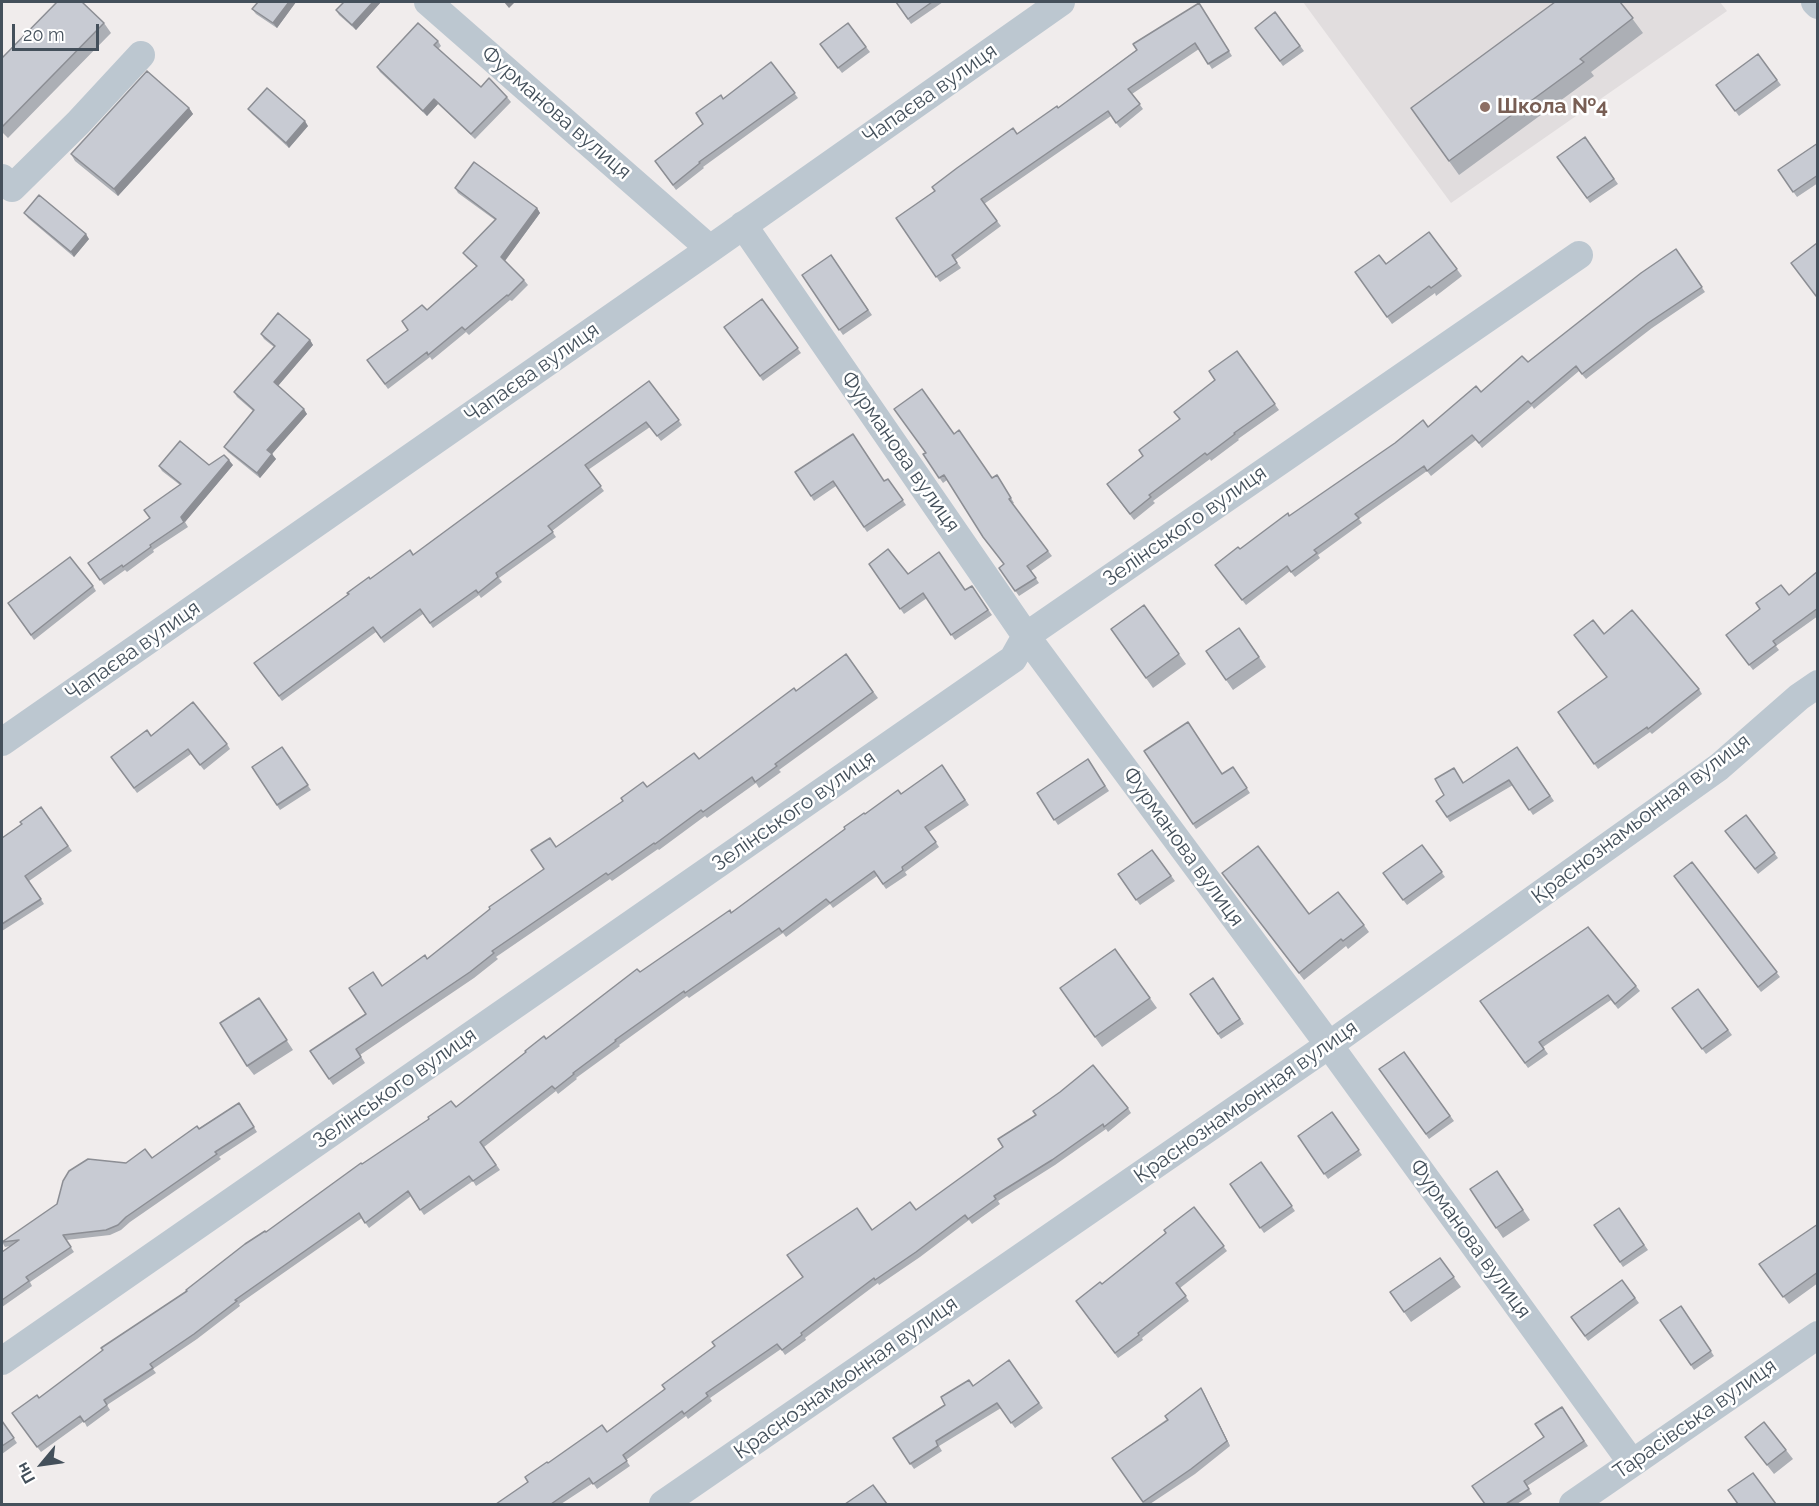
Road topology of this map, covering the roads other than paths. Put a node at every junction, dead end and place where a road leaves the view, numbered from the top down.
1 (428, 2) edge
2 (1060, 2) edge
3 (141, 56) dead end
4 (2, 178) edge
5 (743, 225) junction
6 (710, 249) junction
7 (1579, 255) dead end
8 (1026, 636) junction
9 (1818, 684) edge
10 (2, 742) edge
11 (1329, 1046) junction
12 (1818, 1335) edge
13 (2, 1361) edge
14 (1632, 1462) junction
15 (1581, 1502) edge
16 (663, 1504) edge

1 - 6 street, Фурманова вулиця
2 - 5 street, Чапаєва вулиця
3 - 4 street
5 - 6 street, Чапаєва вулиця
5 - 8 street, Фурманова вулиця
6 - 10 street, Чапаєва вулиця
7 - 8 street, Зелінського вулиця
8 - 11 street, Фурманова вулиця
8 - 13 street, Зелінського вулиця
9 - 11 street, Краснознамьонная вулиця
11 - 14 street, Фурманова вулиця
11 - 16 street, Краснознамьонная вулиця
12 - 14 street, Тарасівська вулиця
14 - 15 street, Тарасівська вулиця

